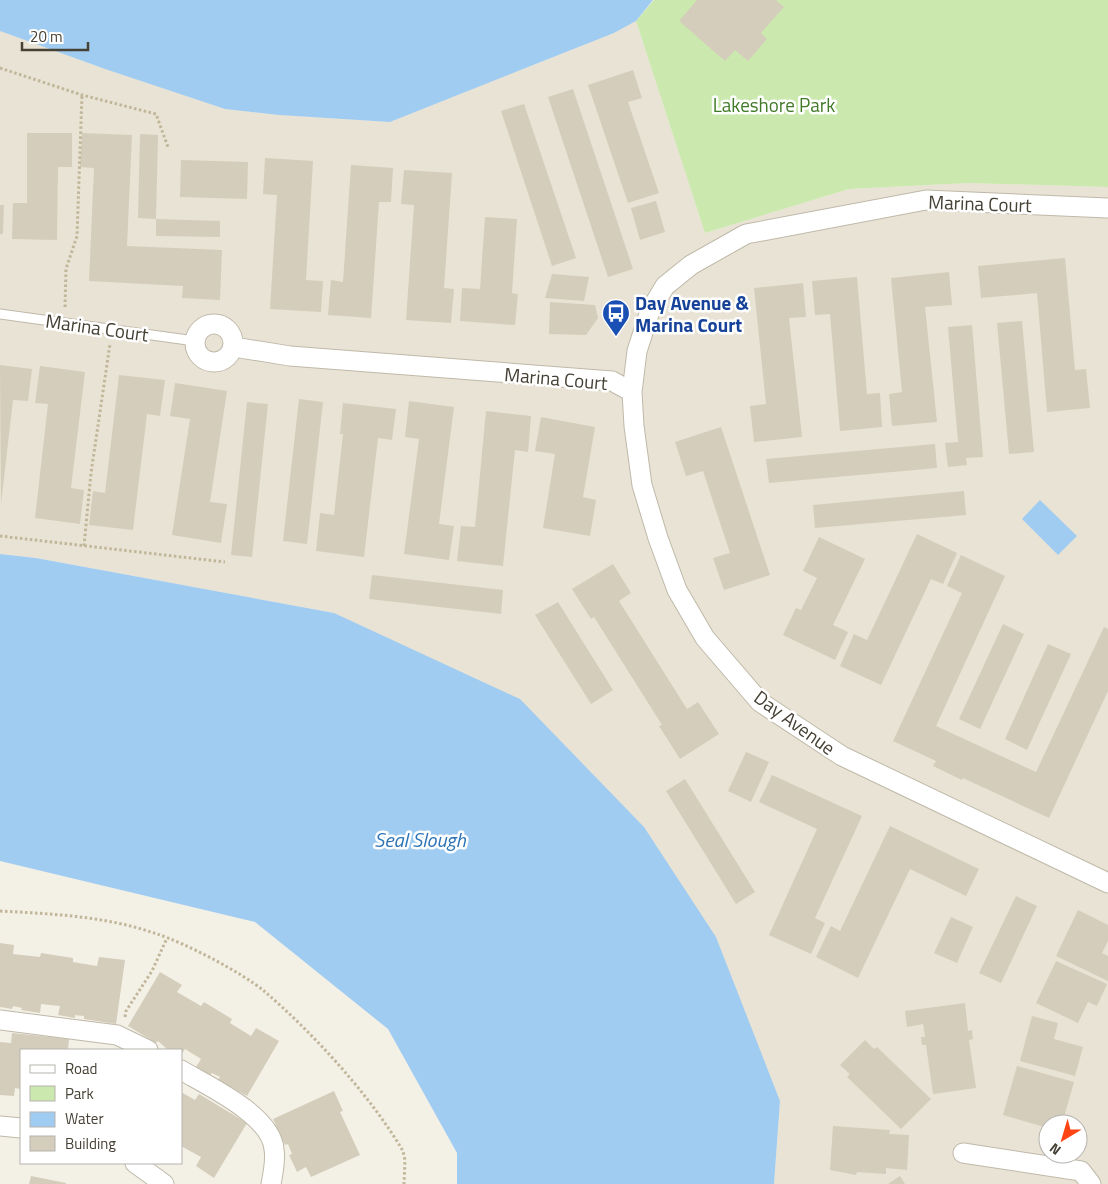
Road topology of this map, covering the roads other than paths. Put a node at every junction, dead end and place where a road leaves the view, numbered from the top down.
1 (1108, 208) edge
2 (0, 314) edge
3 (195, 341) junction
4 (234, 348) junction
5 (632, 392) junction
6 (1108, 883) edge
7 (0, 1020) edge
8 (146, 1049) edge
9 (182, 1071) edge
10 (0, 1126) edge
11 (20, 1128) edge
12 (962, 1153) dead end
13 (136, 1164) edge
14 (164, 1184) edge
15 (271, 1184) edge
16 (1091, 1184) edge

1 - 5 street, Marina Court
2 - 3 lane, Marina Court
3 - 4 street
3 - 4 street
4 - 5 street, Marina Court
5 - 6 street, Day Avenue
7 - 8 street
9 - 15 street
10 - 11 street
12 - 16 street
13 - 14 street

